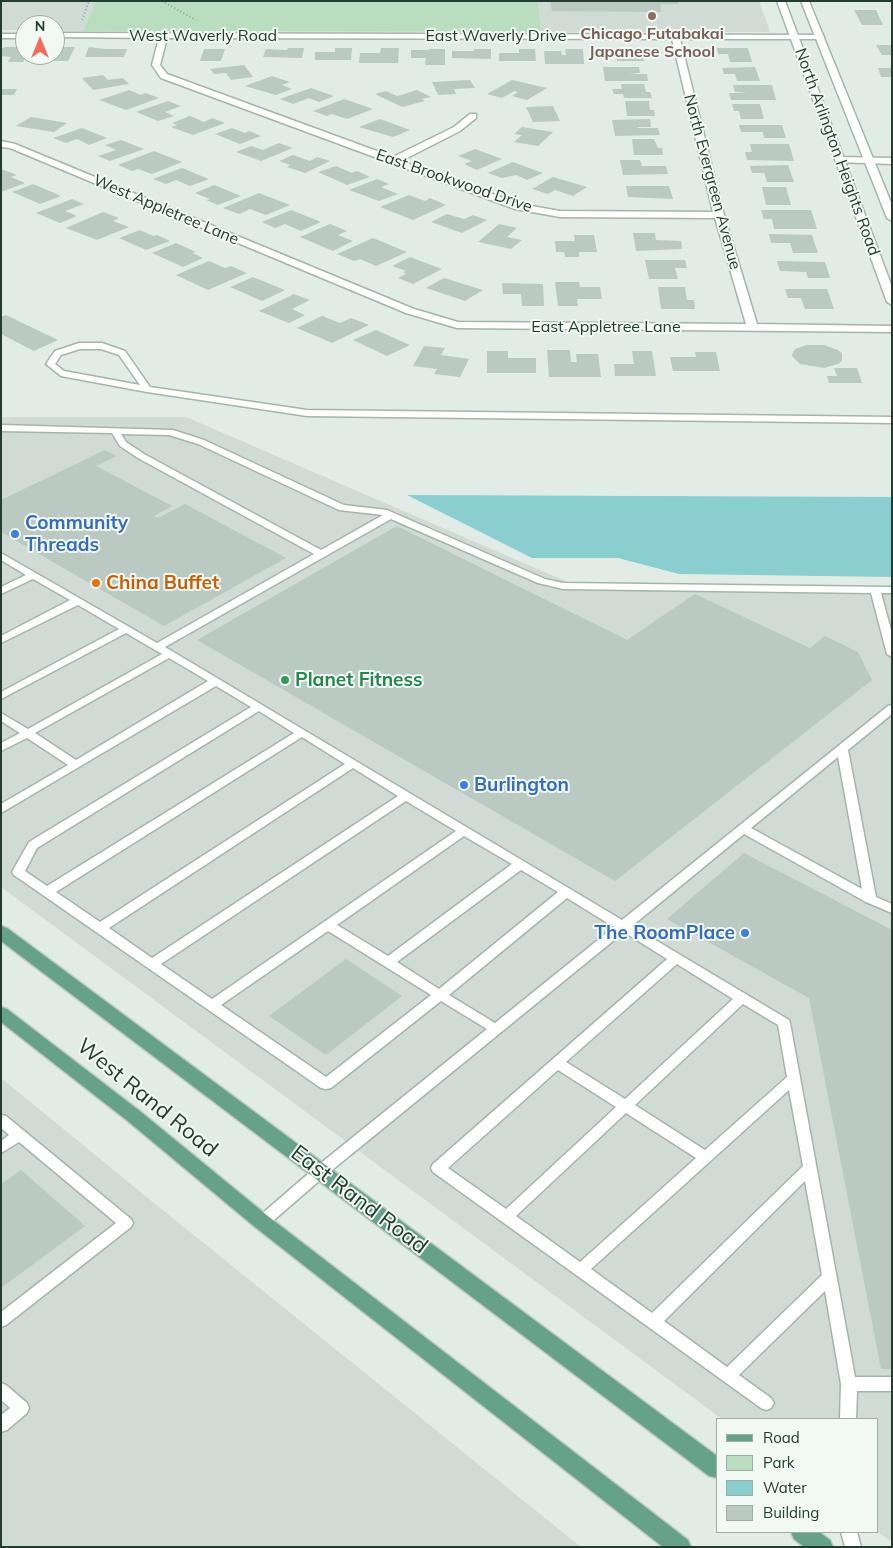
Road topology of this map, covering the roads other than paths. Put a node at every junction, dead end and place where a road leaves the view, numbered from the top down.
1 (781, 1) edge
2 (805, 1) edge
3 (164, 35) junction
4 (1, 36) edge
5 (15, 36) edge
6 (65, 36) edge
7 (352, 36) joint
8 (675, 36) junction
9 (795, 37) junction
10 (820, 37) junction
11 (473, 116) dead end
12 (1, 144) edge
13 (839, 160) junction
14 (869, 160) junction
15 (393, 161) junction
16 (892, 161) edge
17 (719, 215) junction
18 (892, 218) edge
19 (330, 278) joint
20 (892, 302) edge
21 (753, 328) junction
22 (892, 329) edge
23 (148, 389) junction
24 (892, 420) edge
25 (1, 428) edge
26 (114, 430) junction
27 (390, 516) junction
28 (321, 554) junction
29 (1, 556) edge
30 (33, 575) junction
31 (874, 590) junction
32 (892, 590) edge
33 (1, 591) edge
34 (77, 600) junction
35 (126, 629) junction
36 (888, 629) edge
37 (1, 640) edge
38 (156, 647) junction
39 (169, 654) junction
40 (892, 654) edge
41 (216, 682) junction
42 (1, 696) edge
43 (258, 707) junction
44 (892, 708) edge
45 (1, 716) edge
46 (27, 733) junction
47 (302, 733) junction
48 (1, 748) edge
49 (842, 749) junction
50 (352, 764) junction
51 (76, 765) junction
52 (405, 796) junction
53 (1, 809) edge
54 (743, 829) junction
55 (463, 831) junction
56 (519, 865) junction
57 (48, 892) junction
58 (565, 893) junction
59 (870, 900) junction
60 (892, 909) edge
61 (328, 925) junction
62 (622, 927) junction
63 (100, 928) junction
64 (1, 932) edge
65 (675, 958) junction
66 (388, 962) junction
67 (152, 964) junction
68 (440, 994) junction
69 (742, 998) junction
70 (212, 1005) junction
71 (1, 1013) edge
72 (496, 1029) junction
73 (557, 1063) junction
74 (794, 1078) junction
75 (626, 1106) junction
76 (1, 1120) edge
77 (19, 1135) junction
78 (1, 1148) edge
79 (706, 1157) junction
80 (810, 1168) junction
81 (321, 1171) junction
82 (506, 1217) junction
83 (262, 1222) junction
84 (580, 1270) junction
85 (830, 1277) junction
86 (1, 1321) edge
87 (653, 1322) junction
88 (728, 1376) junction
89 (849, 1384) junction
90 (892, 1384) edge
91 (1, 1390) edge
92 (766, 1403) dead end
93 (848, 1418) edge
94 (1, 1425) edge
95 (716, 1468) edge
96 (803, 1533) edge
97 (849, 1533) edge
98 (680, 1547) edge
99 (822, 1547) edge
100 (853, 1547) edge

1 - 9 street, North Arlington Heights Road
2 - 10 street, North Arlington Heights Road
3 - 6 street, West Waverly Road
3 - 7 street, West Waverly Road
3 - 15 street, East Brookwood Drive
4 - 5 street
7 - 8 street, East Waverly Drive
8 - 9 street, East Waverly Drive
8 - 17 street, North Evergreen Avenue
9 - 10 street, East Waverly Drive
9 - 13 street, North Arlington Heights Road
10 - 14 street, North Arlington Heights Road
11 - 15 street
12 - 19 street, West Appletree Lane
13 - 14 street
13 - 20 street, North Arlington Heights Road
14 - 16 street
14 - 18 street, North Arlington Heights Road
15 - 17 street, East Brookwood Drive
17 - 21 street, North Evergreen Avenue
19 - 21 street, East Appletree Lane
21 - 22 street, East Appletree Lane
23 - 23 lane
23 - 24 lane
25 - 26 lane
26 - 27 lane
26 - 28 lane
27 - 28 lane
27 - 31 lane
28 - 38 lane
29 - 30 lane
30 - 33 lane
30 - 34 lane
31 - 32 lane
31 - 36 lane
34 - 35 lane
34 - 37 lane
35 - 38 lane
35 - 42 lane
36 - 40 lane
38 - 39 lane
39 - 41 lane
39 - 46 lane
41 - 43 lane
41 - 51 lane
43 - 47 lane
43 - 57 lane
44 - 49 lane
45 - 46 lane
46 - 48 lane
46 - 51 lane
47 - 50 lane
47 - 57 lane
49 - 54 lane
49 - 59 lane
50 - 52 lane
50 - 63 lane
51 - 53 lane
52 - 55 lane
52 - 67 lane
54 - 59 lane
54 - 62 lane
55 - 56 lane
55 - 61 lane
56 - 58 lane
56 - 66 lane
57 - 63 lane
58 - 62 lane
58 - 68 lane
59 - 60 lane
61 - 66 lane
61 - 70 lane
62 - 65 lane
62 - 72 lane
63 - 67 lane
64 - 81 main road, East Rand Road
65 - 69 lane
65 - 73 lane
66 - 68 lane
67 - 70 lane
68 - 70 lane
68 - 72 lane
69 - 74 lane
69 - 75 lane
71 - 83 main road, West Rand Road
72 - 81 lane
73 - 75 lane
73 - 82 lane
74 - 79 lane
74 - 80 lane
75 - 79 lane
75 - 82 lane
76 - 77 lane
77 - 78 lane
77 - 86 lane
79 - 84 lane
80 - 85 lane
80 - 87 lane
81 - 83 lane
81 - 95 main road, East Rand Road
82 - 84 lane
83 - 98 main road
84 - 87 lane
85 - 88 lane
85 - 89 lane
87 - 88 lane
88 - 92 lane
89 - 90 lane
89 - 93 lane
91 - 94 lane
96 - 99 main road
97 - 100 lane

